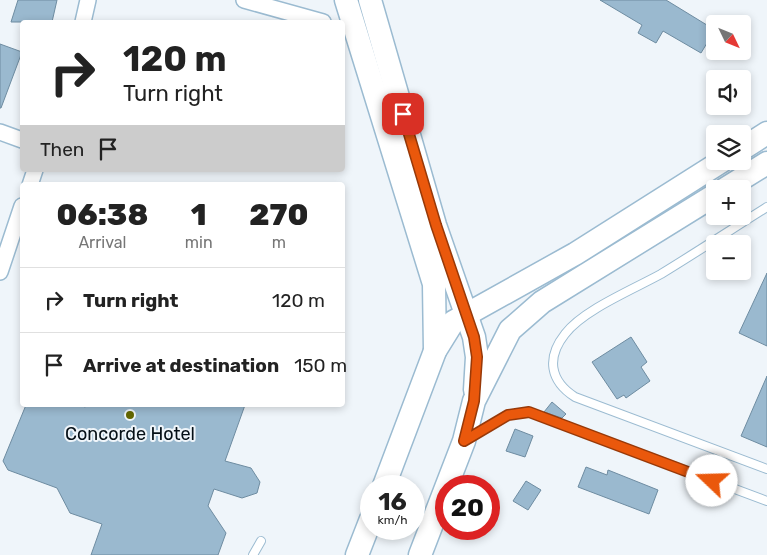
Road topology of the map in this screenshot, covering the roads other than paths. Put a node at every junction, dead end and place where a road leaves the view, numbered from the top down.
1 (88, 0) edge
2 (244, 0) edge
3 (346, 0) edge
4 (370, 0) edge
5 (83, 20) edge
6 (316, 20) edge
7 (349, 30) edge
8 (0, 132) edge
9 (767, 133) edge
10 (20, 139) edge
11 (751, 143) edge
12 (767, 164) edge
13 (708, 170) edge
14 (740, 180) edge
15 (706, 201) edge
16 (767, 207) edge
17 (20, 212) edge
18 (0, 272) edge
19 (468, 313) junction
20 (435, 351) junction
21 (474, 401) junction
22 (464, 441) junction
23 (767, 470) edge
24 (388, 475) edge
25 (767, 501) edge
26 (363, 540) edge
27 (260, 541) dead end
28 (253, 555) edge
29 (358, 555) edge
30 (420, 555) edge

1 - 5 street
2 - 6 street
3 - 7 street
4 - 19 street
7 - 20 street
8 - 10 street
9 - 11 street
12 - 14 street
13 - 19 street
15 - 21 street
16 - 23 lane
17 - 18 street
19 - 20 street
19 - 21 street
20 - 24 street
21 - 22 street
22 - 25 lane
22 - 30 street
26 - 29 street
27 - 28 lane

